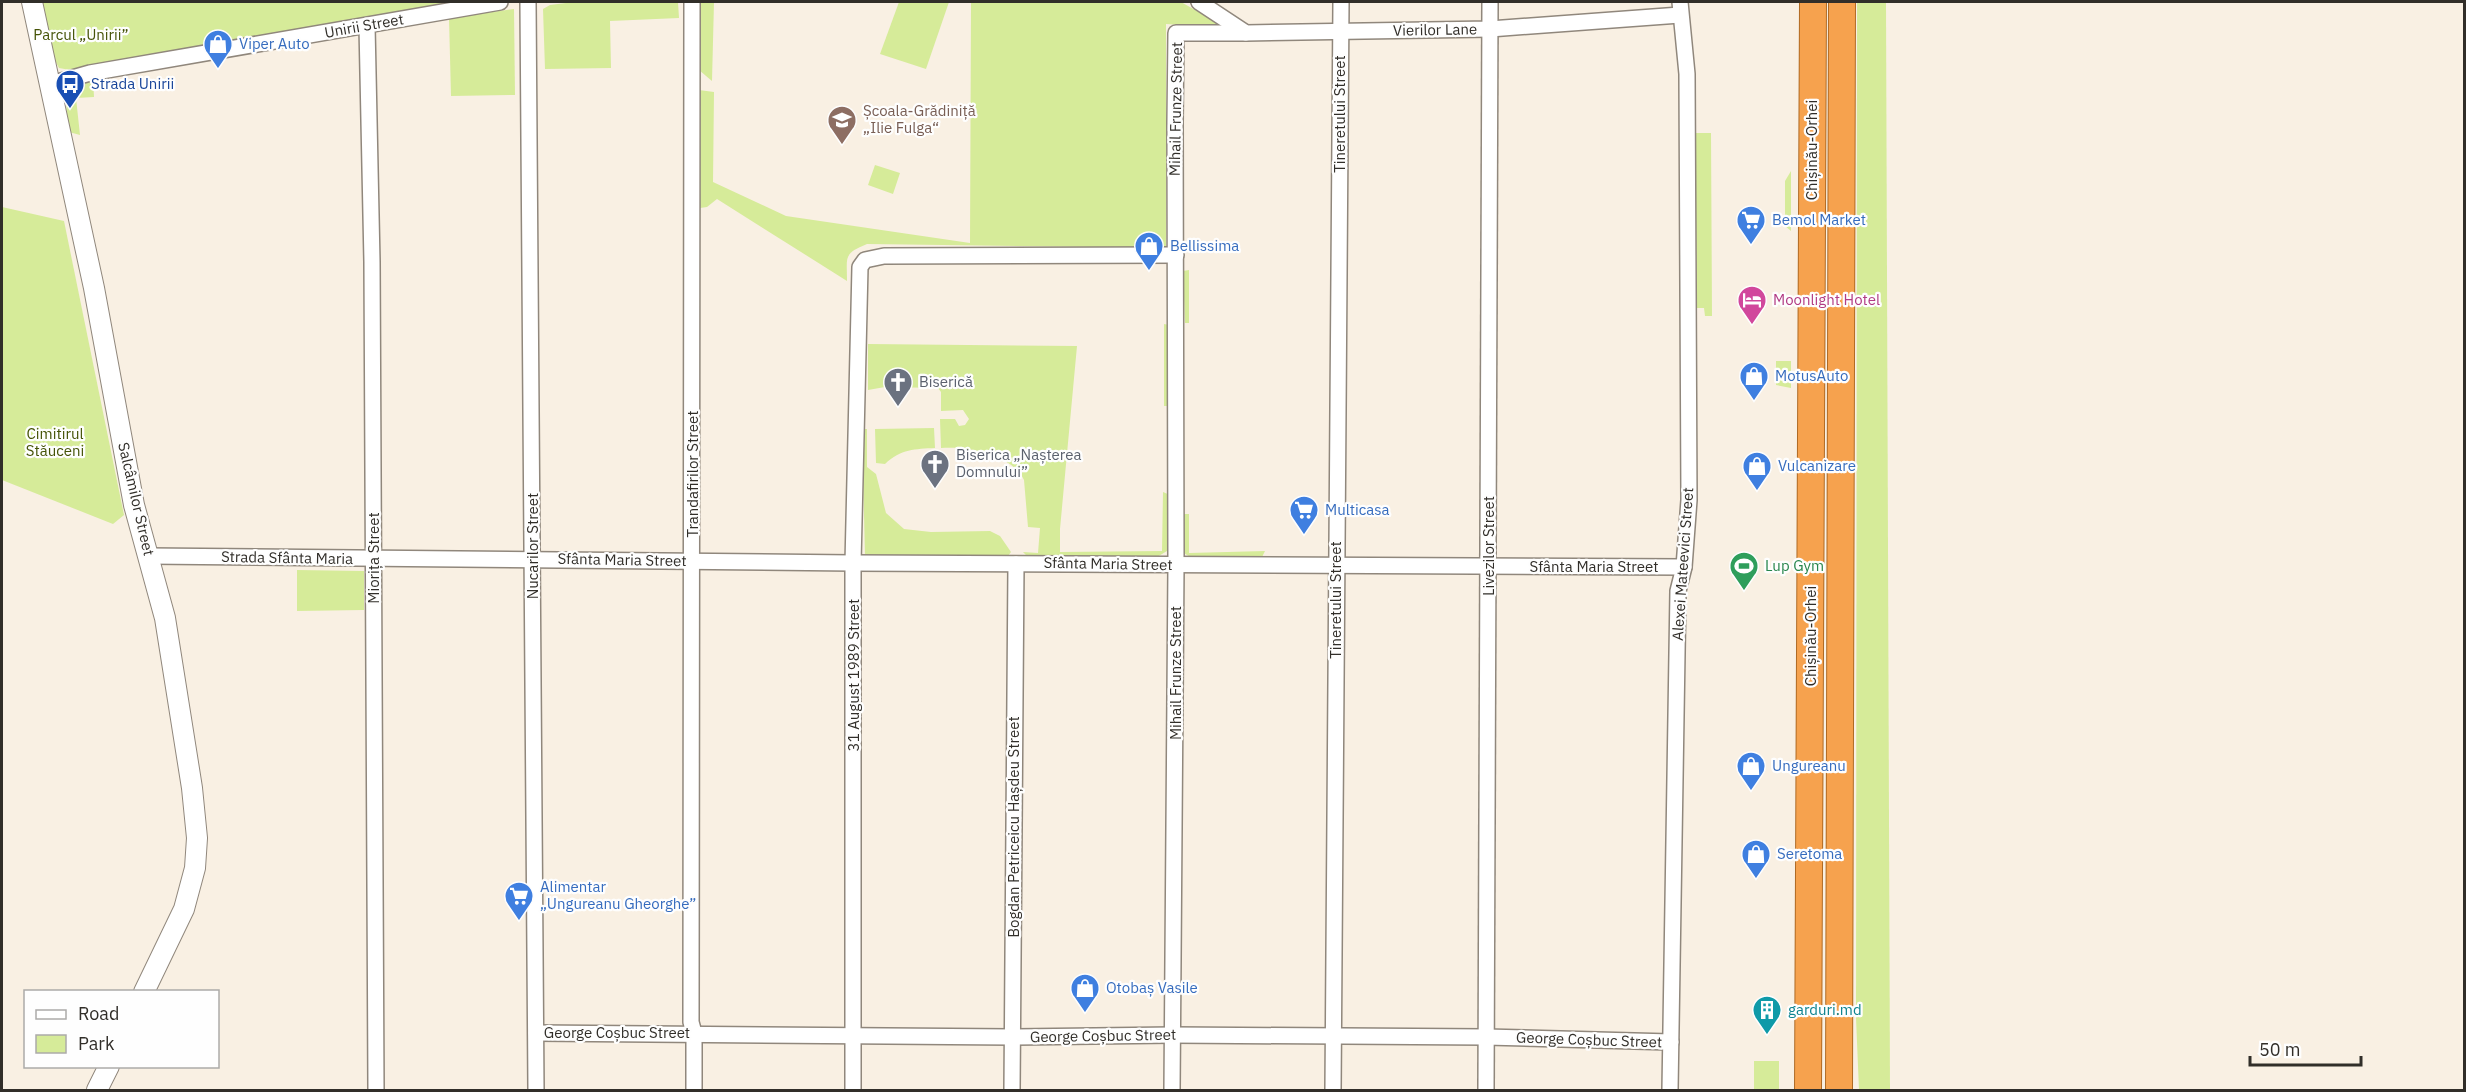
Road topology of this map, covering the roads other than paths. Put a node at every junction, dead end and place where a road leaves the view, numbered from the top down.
1 (32, 2) edge
2 (500, 2) edge
3 (528, 2) edge
4 (692, 2) edge
5 (1198, 2) edge
6 (1341, 2) edge
7 (1490, 2) edge
8 (1813, 2) edge
9 (1842, 2) edge
10 (1680, 8) edge
11 (367, 26) junction
12 (1490, 29) junction
13 (1341, 32) junction
14 (1246, 33) junction
15 (51, 84) junction
16 (1176, 255) junction
17 (148, 556) junction
18 (533, 558) junction
19 (374, 559) junction
20 (693, 561) junction
21 (854, 563) junction
22 (1016, 564) junction
23 (1176, 565) junction
24 (1336, 566) junction
25 (1490, 566) junction
26 (1684, 567) junction
27 (145, 990) edge
28 (536, 1033) junction
29 (694, 1033) junction
30 (1173, 1035) junction
31 (853, 1036) junction
32 (1333, 1036) junction
33 (1012, 1037) junction
34 (1486, 1037) junction
35 (1671, 1042) junction
36 (108, 1068) edge
37 (97, 1090) edge
38 (376, 1090) edge
39 (536, 1090) edge
40 (694, 1090) edge
41 (853, 1090) edge
42 (1012, 1090) edge
43 (1172, 1090) edge
44 (1333, 1090) edge
45 (1486, 1090) edge
46 (1670, 1090) edge
47 (1808, 1090) edge
48 (1839, 1090) edge

1 - 15 street, Salcâmilor Street
2 - 11 street, Unirii Street
3 - 18 street, Nucarilor Street
4 - 20 street, Trandafirilor Street
5 - 14 street
6 - 13 street, Tineretului Street
7 - 12 street, Livezilor Street
8 - 47 highway, Chișinău-Orhei
9 - 48 highway, Chișinău-Orhei
10 - 12 street, Vierilor Lane
10 - 26 street, Alexei Mateevici Street
11 - 15 street, Unirii Street
11 - 19 street, Miorița Street
12 - 13 street, Vierilor Lane
12 - 25 street, Livezilor Street
13 - 14 street, Vierilor Lane
13 - 24 street, Tineretului Street
14 - 16 street, Mihail Frunze Street
15 - 17 street, Salcâmilor Street
16 - 21 street, 31 August 1989 Street
16 - 23 street, Mihail Frunze Street
17 - 19 street, Strada Sfânta Maria
17 - 27 street, Salcâmilor Street
18 - 19 street, Strada Sfânta Maria
18 - 20 street, Sfânta Maria Street
18 - 28 street, Nucarilor Street
19 - 38 street, Miorița Street
20 - 21 street, Sfânta Maria Street
20 - 29 street, Trandafirilor Street
21 - 22 street, Sfânta Maria Street
21 - 31 street, 31 August 1989 Street
22 - 23 street, Sfânta Maria Street
22 - 33 street, Bogdan Petriceicu Hașdeu Street
23 - 24 street, Sfânta Maria Street
23 - 30 street, Mihail Frunze Street
24 - 25 street, Sfânta Maria Street
24 - 32 street, Tineretului Street
25 - 26 street, Sfânta Maria Street
25 - 34 street, Livezilor Street
26 - 35 street, Alexei Mateevici Street
28 - 29 street, George Coșbuc Street
28 - 39 street, Nucarilor Street
29 - 31 street, George Coșbuc Street
29 - 40 street, Trandafirilor Street
30 - 32 street, George Coșbuc Street
30 - 33 street, George Coșbuc Street
30 - 43 street, Mihail Frunze Street
31 - 33 street, George Coșbuc Street
31 - 41 street, 31 August 1989 Street
32 - 34 street, George Coșbuc Street
32 - 44 street, Tineretului Street
33 - 42 street, Bogdan Petriceicu Hașdeu Street
34 - 35 street, George Coșbuc Street
34 - 45 street, Livezilor Street
35 - 46 street, Alexei Mateevici Street
36 - 37 street

